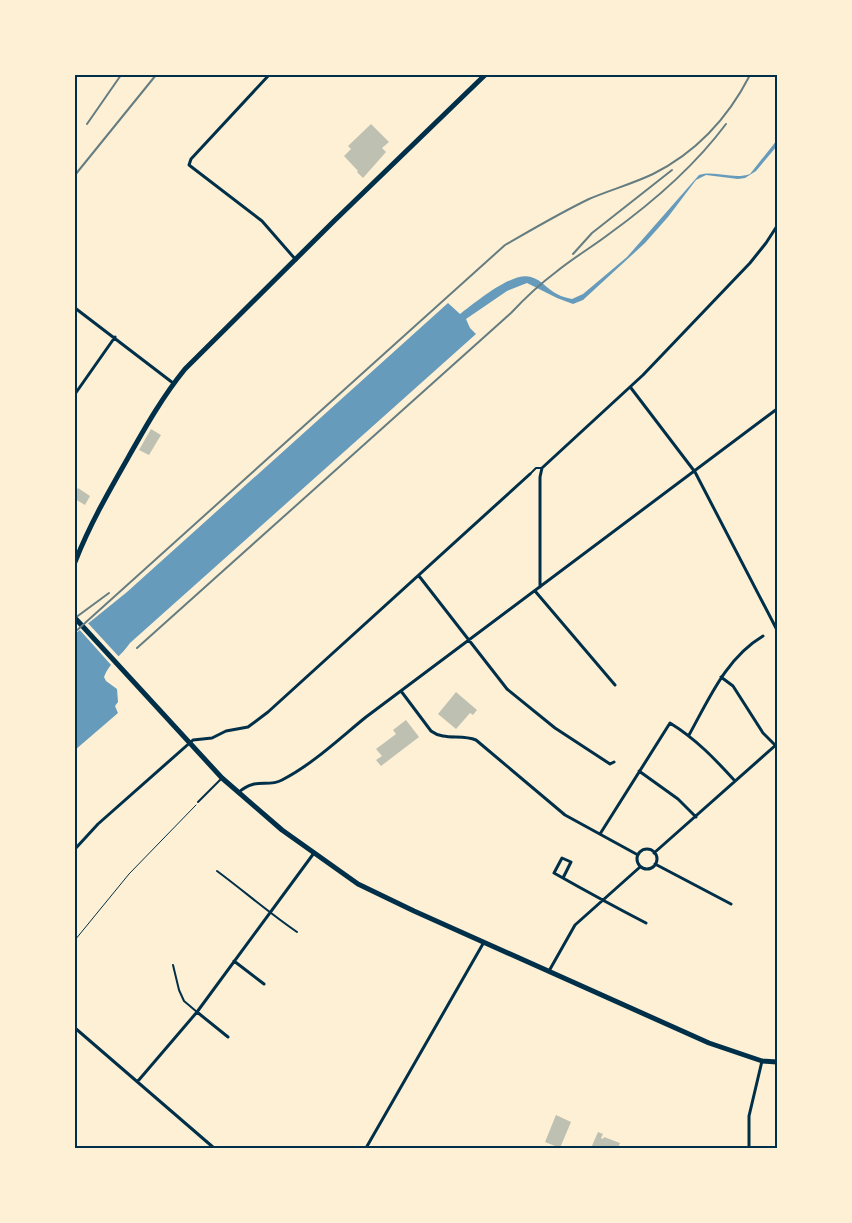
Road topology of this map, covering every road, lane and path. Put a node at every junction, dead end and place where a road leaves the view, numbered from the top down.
1 (269, 75) edge
2 (485, 75) edge
3 (777, 226) edge
4 (296, 260) junction
5 (75, 308) edge
6 (115, 337) junction
7 (173, 383) junction
8 (631, 388) junction
9 (75, 394) edge
10 (777, 409) edge
11 (542, 468) junction
12 (695, 472) junction
13 (530, 474) joint
14 (75, 562) edge
15 (419, 576) junction
16 (540, 587) junction
17 (535, 591) junction
18 (75, 618) edge
19 (777, 630) edge
20 (763, 636) dead end
21 (468, 641) junction
22 (721, 677) junction
23 (615, 685) dead end
24 (400, 691) junction
25 (688, 735) junction
26 (189, 744) junction
27 (776, 745) edge
28 (614, 762) dead end
29 (639, 771) junction
30 (222, 778) junction
31 (735, 781) junction
32 (238, 793) junction
33 (198, 802) joint
34 (696, 817) junction
35 (600, 834) junction
36 (75, 849) edge
37 (314, 853) junction
38 (654, 854) junction
39 (638, 855) junction
40 (655, 864) junction
41 (640, 867) junction
42 (217, 871) dead end
43 (563, 878) junction
44 (603, 900) junction
45 (731, 904) dead end
46 (269, 913) junction
47 (646, 923) dead end
48 (297, 932) dead end
49 (75, 940) edge
50 (484, 942) junction
51 (234, 961) junction
52 (173, 965) dead end
53 (548, 971) junction
54 (264, 984) dead end
55 (197, 1012) junction
56 (75, 1028) edge
57 (228, 1037) dead end
58 (762, 1061) junction
59 (777, 1062) edge
60 (138, 1081) junction
61 (214, 1148) edge
62 (366, 1148) edge
63 (749, 1148) edge

1 - 4 street
2 - 4 main road
3 - 8 street
4 - 7 main road
5 - 6 street
6 - 7 street
6 - 9 street
7 - 14 main road
8 - 11 street
8 - 12 street
10 - 12 street
11 - 13 lane
11 - 16 street
12 - 16 street
12 - 19 street
13 - 15 street
15 - 21 street
15 - 26 street
16 - 17 street
17 - 21 street
17 - 23 street
18 - 26 main road
20 - 22 street
21 - 24 street
21 - 28 street
22 - 25 street
22 - 27 street
24 - 32 street
24 - 35 street
25 - 29 street
25 - 31 street
26 - 30 main road
26 - 36 street
27 - 31 street
29 - 34 street
29 - 35 street
30 - 32 main road
30 - 33 lane
31 - 34 street
32 - 37 main road
33 - 49 path
34 - 38 street
35 - 39 street
37 - 46 street
37 - 50 main road
38 - 39 street
38 - 40 street
39 - 41 street
40 - 41 street
40 - 45 street
41 - 44 street
42 - 46 lane
43 - 43 street
43 - 44 street
44 - 47 street
44 - 53 street
46 - 48 lane
46 - 51 street
50 - 53 main road
50 - 62 street
51 - 54 street
51 - 55 street
52 - 55 lane
53 - 58 main road
55 - 57 street
55 - 60 street
56 - 60 street
58 - 59 main road
58 - 63 street
60 - 61 street

